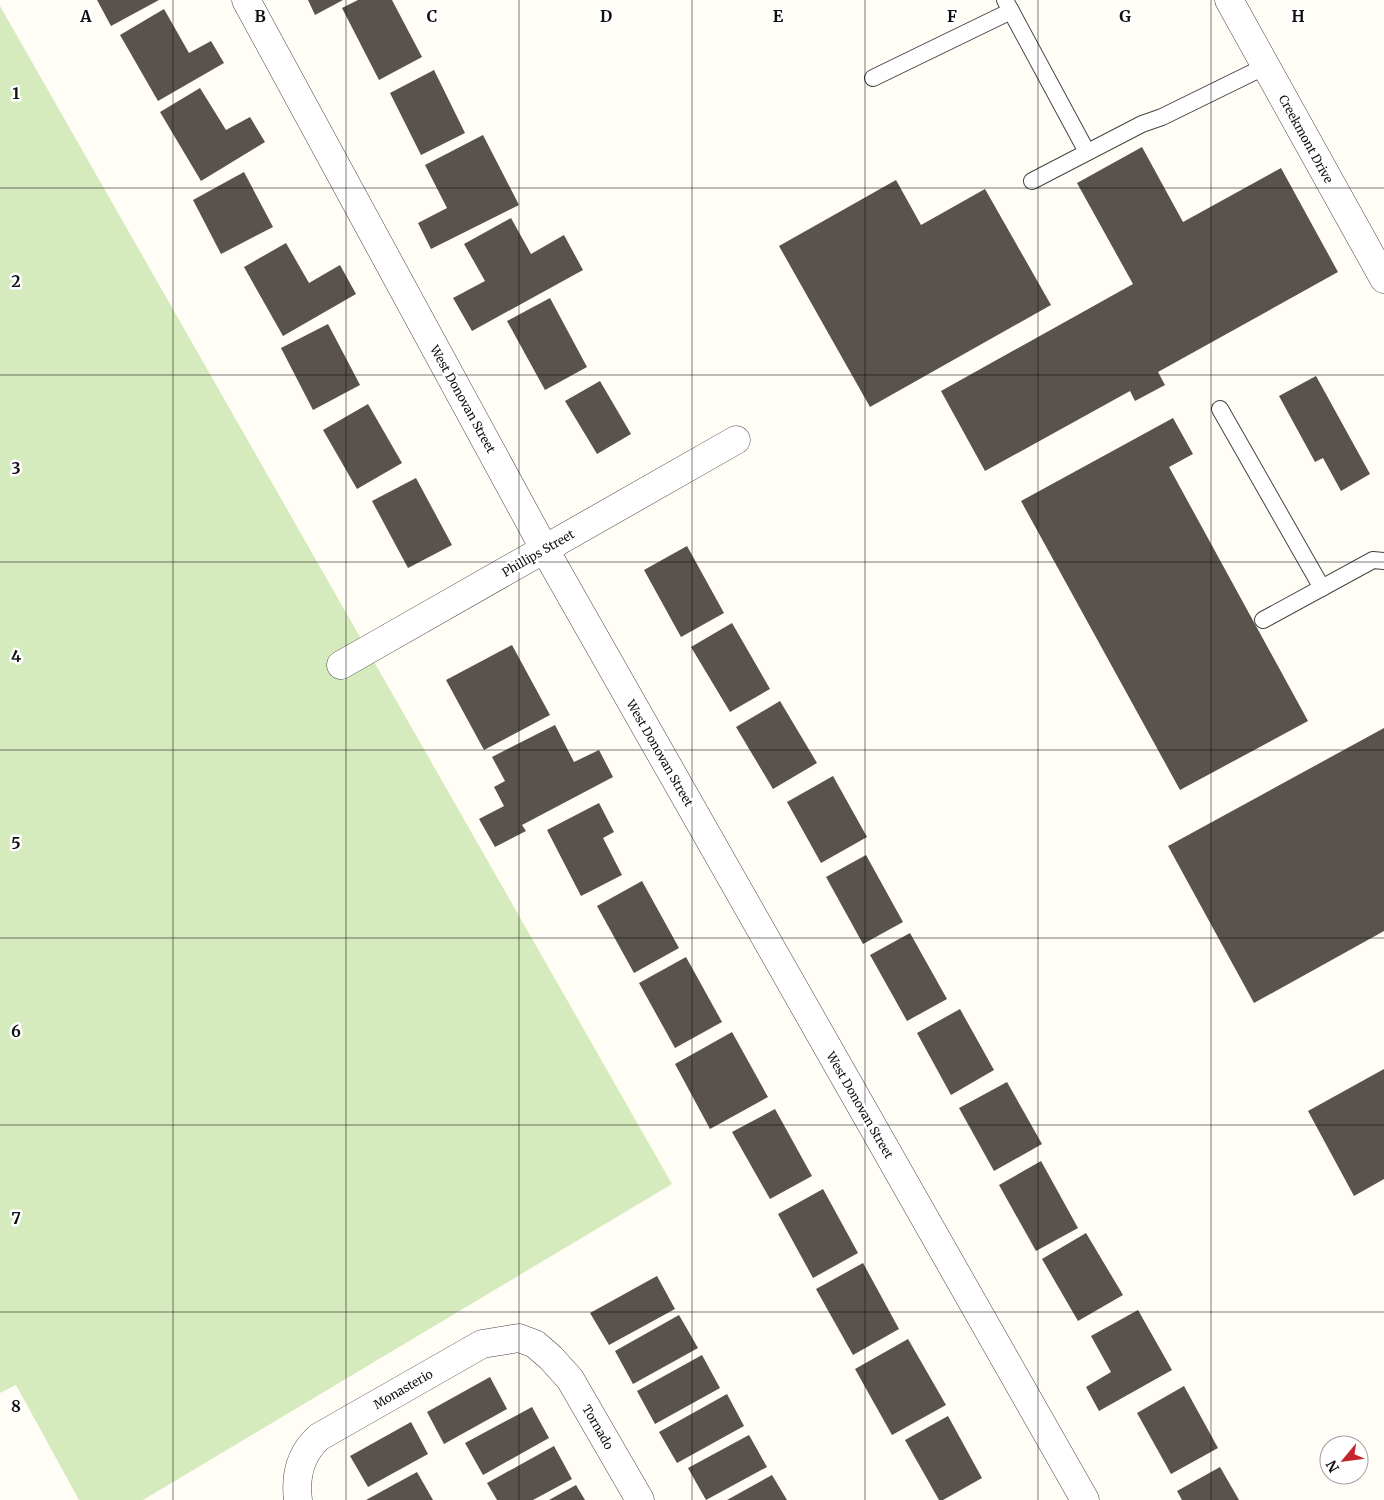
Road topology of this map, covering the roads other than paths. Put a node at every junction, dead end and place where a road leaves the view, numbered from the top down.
1 (246, 0) edge
2 (1228, 0) edge
3 (1008, 6) edge
4 (1266, 66) junction
5 (873, 78) dead end
6 (1087, 152) junction
7 (1032, 182) dead end
8 (1377, 252) edge
9 (1384, 279) edge
10 (1220, 409) dead end
11 (736, 440) dead end
12 (545, 550) junction
13 (1384, 561) edge
14 (1322, 588) junction
15 (1263, 620) dead end
16 (341, 665) dead end
17 (551, 1358) joint
18 (298, 1500) edge
19 (640, 1500) edge
20 (1085, 1500) edge

1 - 12 street, West Donovan Street
2 - 4 street, Creekmont Drive
3 - 5 lane
3 - 6 lane
4 - 6 lane
4 - 8 street, Creekmont Drive
6 - 7 lane
8 - 9 street, Creekmont Drive
10 - 14 lane
11 - 12 street, Phillips Street
12 - 16 street, Phillips Street
12 - 20 street, West Donovan Street
13 - 14 lane
14 - 15 lane
17 - 18 street, Monasterio
17 - 19 street, Tornado

